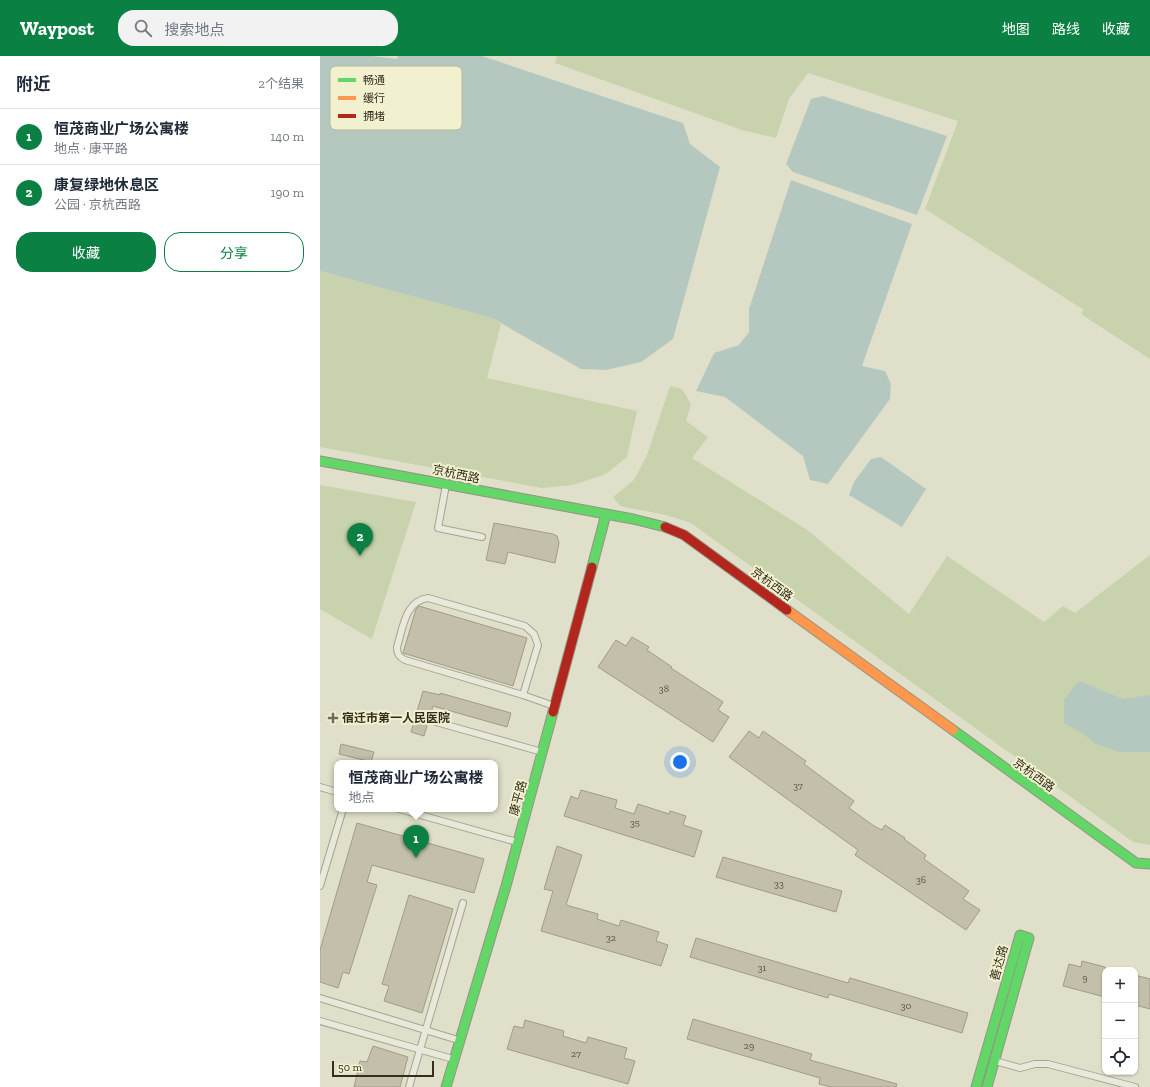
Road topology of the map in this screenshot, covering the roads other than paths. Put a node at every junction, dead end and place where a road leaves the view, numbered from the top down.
1 (320, 461) edge
2 (446, 485) junction
3 (606, 514) junction
4 (482, 537) dead end
5 (523, 695) junction
6 (556, 707) junction
7 (436, 722) dead end
8 (543, 752) junction
9 (320, 787) edge
10 (334, 791) edge
11 (342, 812) edge
12 (410, 812) edge
13 (518, 842) junction
14 (1150, 864) edge
15 (320, 886) edge
16 (463, 903) dead end
17 (320, 998) edge
18 (320, 1021) edge
19 (426, 1030) junction
20 (460, 1040) junction
21 (420, 1050) junction
22 (984, 1058) junction
23 (455, 1060) junction
24 (994, 1061) junction
25 (409, 1087) edge
26 (446, 1087) edge
27 (976, 1087) edge
28 (987, 1087) edge
29 (1135, 1087) edge

1 - 2 street, 京杭西路
2 - 3 street, 京杭西路
2 - 4 lane
3 - 6 street, 康平路
3 - 14 street, 京杭西路
5 - 5 lane
5 - 6 lane
6 - 8 street, 康平路
7 - 8 lane
8 - 13 street, 康平路
9 - 10 lane
11 - 15 lane
12 - 13 lane
13 - 20 street, 康平路
16 - 19 lane
17 - 19 lane
18 - 21 lane
19 - 20 lane
19 - 21 lane
20 - 23 street, 康平路
21 - 23 lane
21 - 25 lane
22 - 24 lane
22 - 24 street, 善达路
22 - 27 street, 善达路
23 - 26 street, 康平路
24 - 28 street, 善达路
24 - 29 lane

